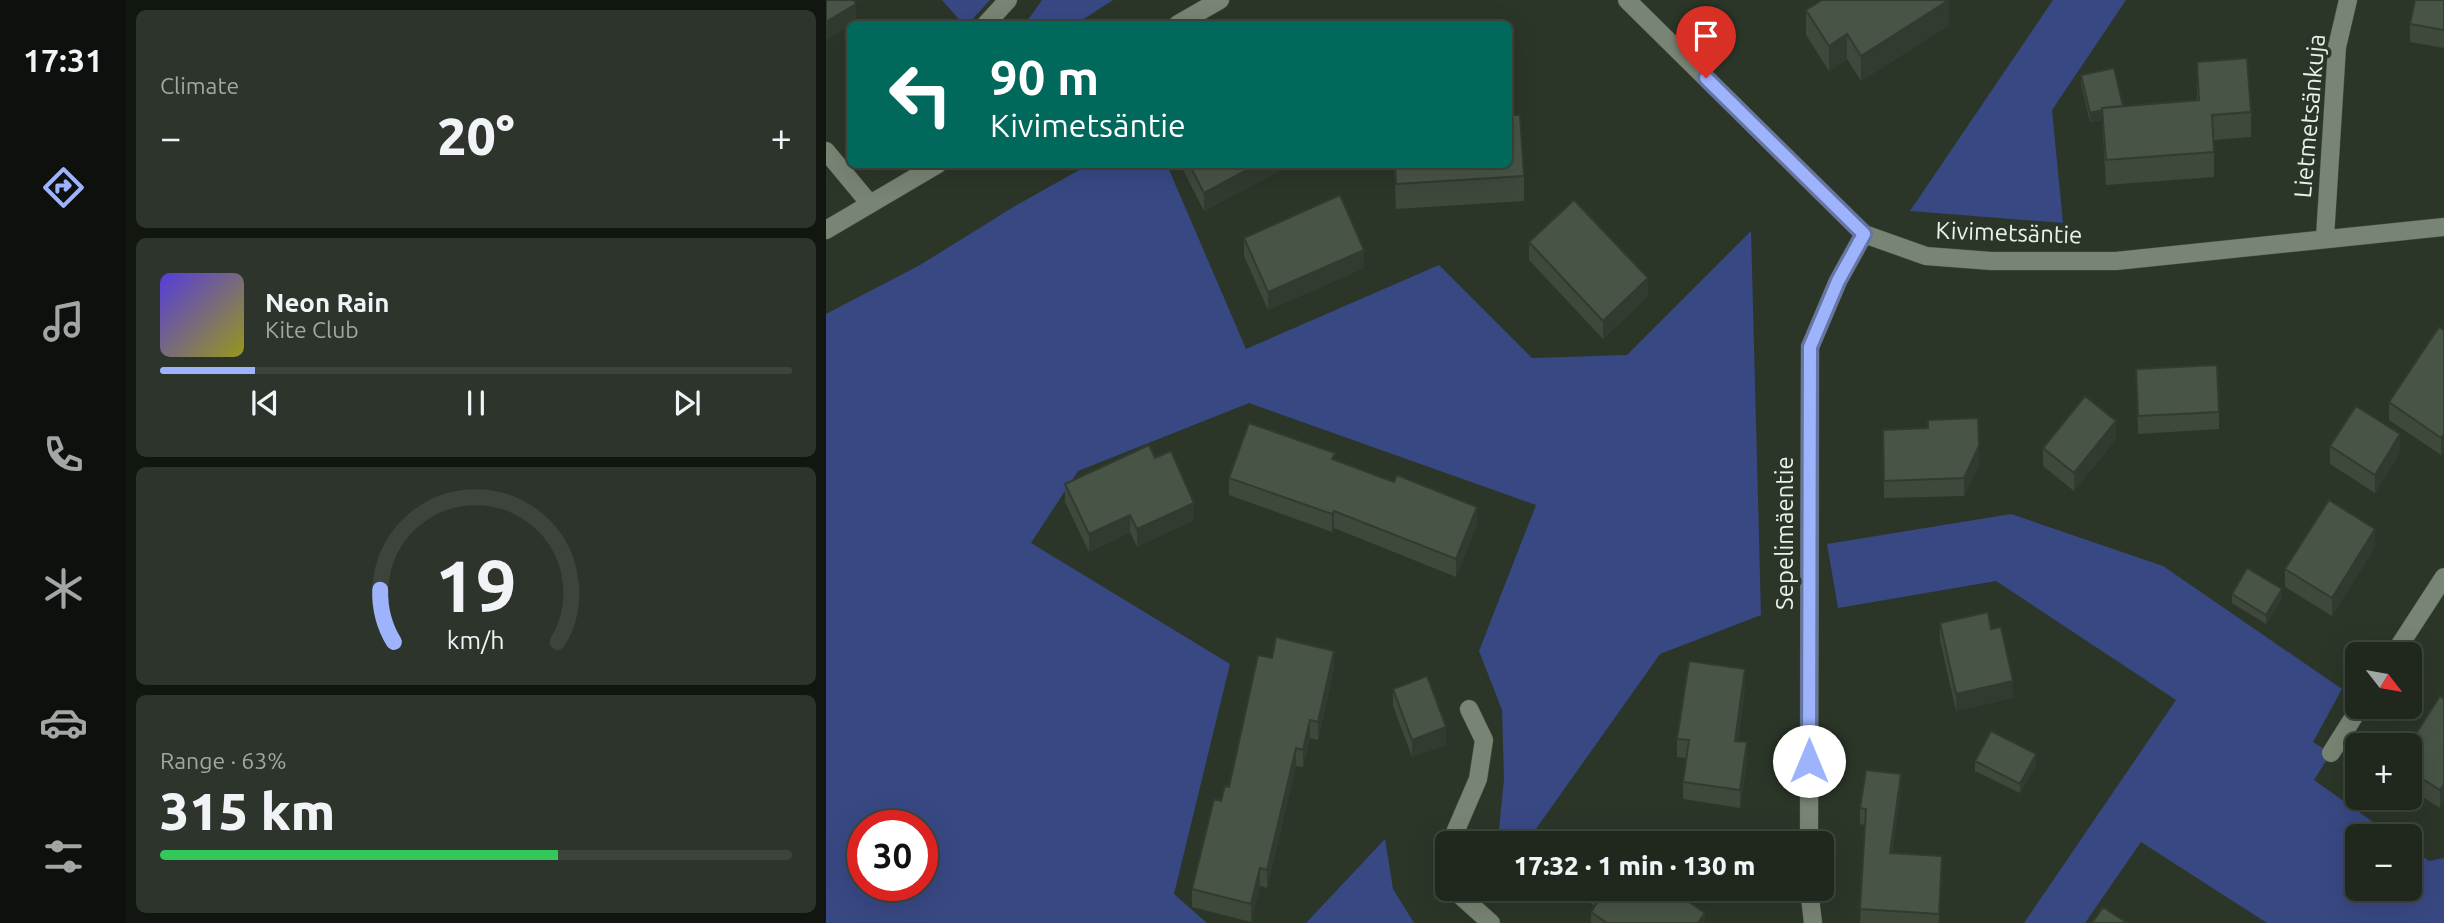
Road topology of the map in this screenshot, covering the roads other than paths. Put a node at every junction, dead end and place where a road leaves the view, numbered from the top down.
1 (1007, 0) edge
2 (1220, 0) edge
3 (1627, 0) edge
4 (2348, 0) edge
5 (989, 21) edge
6 (1183, 21) edge
7 (826, 151) edge
8 (922, 169) edge
9 (870, 204) junction
10 (2444, 227) edge
11 (826, 230) edge
12 (1864, 234) junction
13 (2325, 237) junction
14 (2444, 577) edge
15 (2402, 642) edge
16 (1469, 709) dead end
17 (2352, 719) edge
18 (2331, 753) dead end
19 (1456, 831) edge
20 (1809, 831) edge
21 (1466, 901) edge
22 (1810, 901) edge
23 (1491, 923) edge
24 (1812, 923) edge

1 - 5 street
2 - 6 street
3 - 12 street, Kivimetsäntie
4 - 13 street, Lietmetsänkuja
7 - 9 street
8 - 9 street
9 - 11 street
10 - 13 street, Kivimetsäntie
12 - 13 street, Kivimetsäntie
12 - 20 street, Sepelimäentie
14 - 15 street
16 - 19 street
17 - 18 street
21 - 23 street
22 - 24 street

